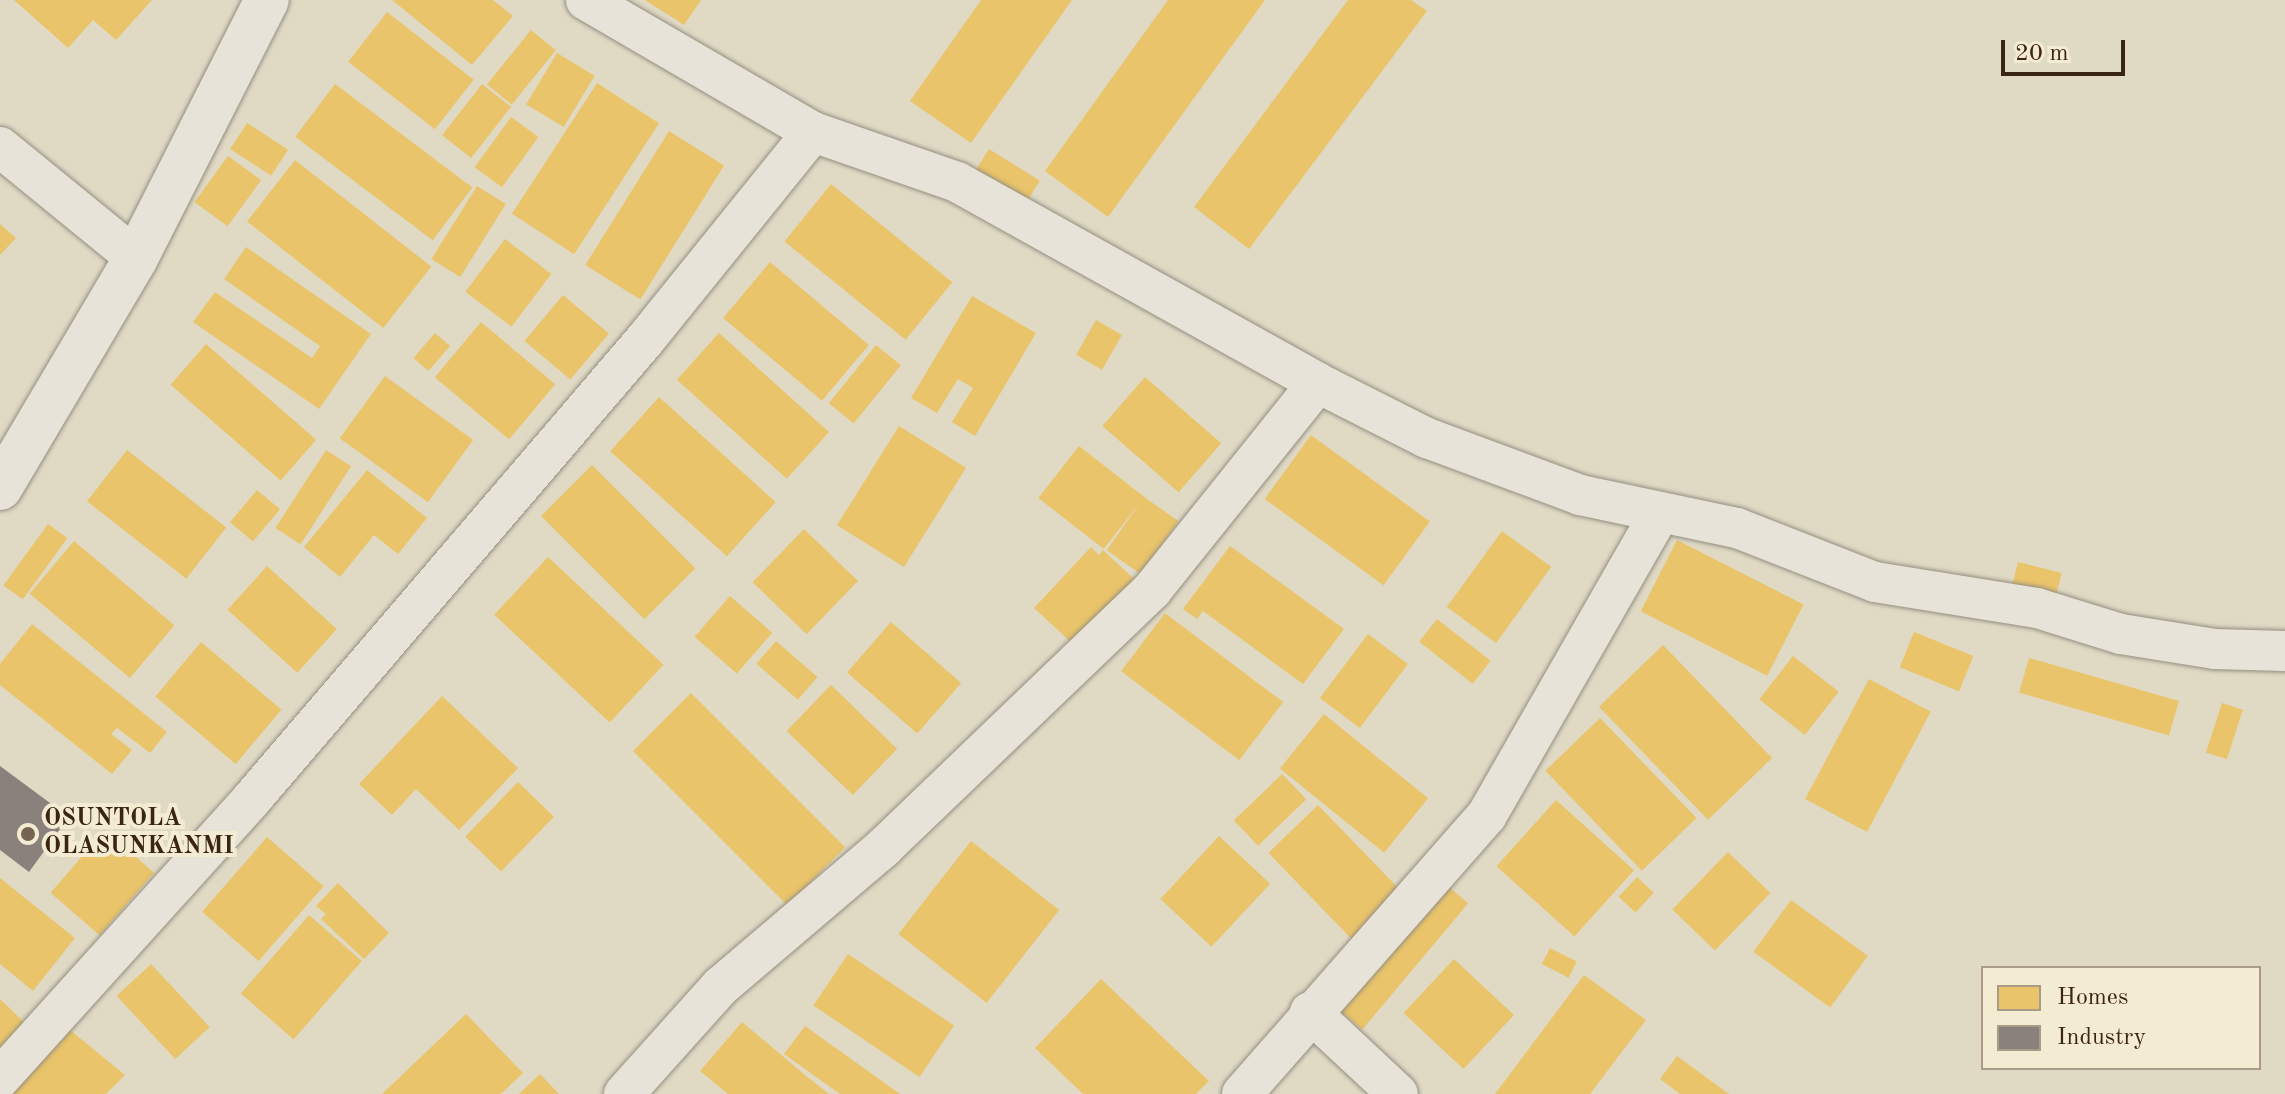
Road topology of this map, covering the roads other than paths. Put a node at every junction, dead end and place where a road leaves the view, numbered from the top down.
1 (267, 0) edge
2 (586, 0) edge
3 (813, 132) junction
4 (0, 147) edge
5 (136, 258) junction
6 (1318, 383) junction
7 (0, 488) edge
8 (1659, 515) junction
9 (2285, 651) edge
10 (1310, 1012) junction
11 (0, 1078) edge
12 (624, 1094) edge
13 (1242, 1094) edge
14 (1398, 1094) edge

1 - 5 main road
2 - 3 street
3 - 6 street
3 - 11 street
4 - 5 street
5 - 7 main road
6 - 8 street
6 - 12 street
8 - 9 street
8 - 10 street
10 - 13 street
10 - 14 street

